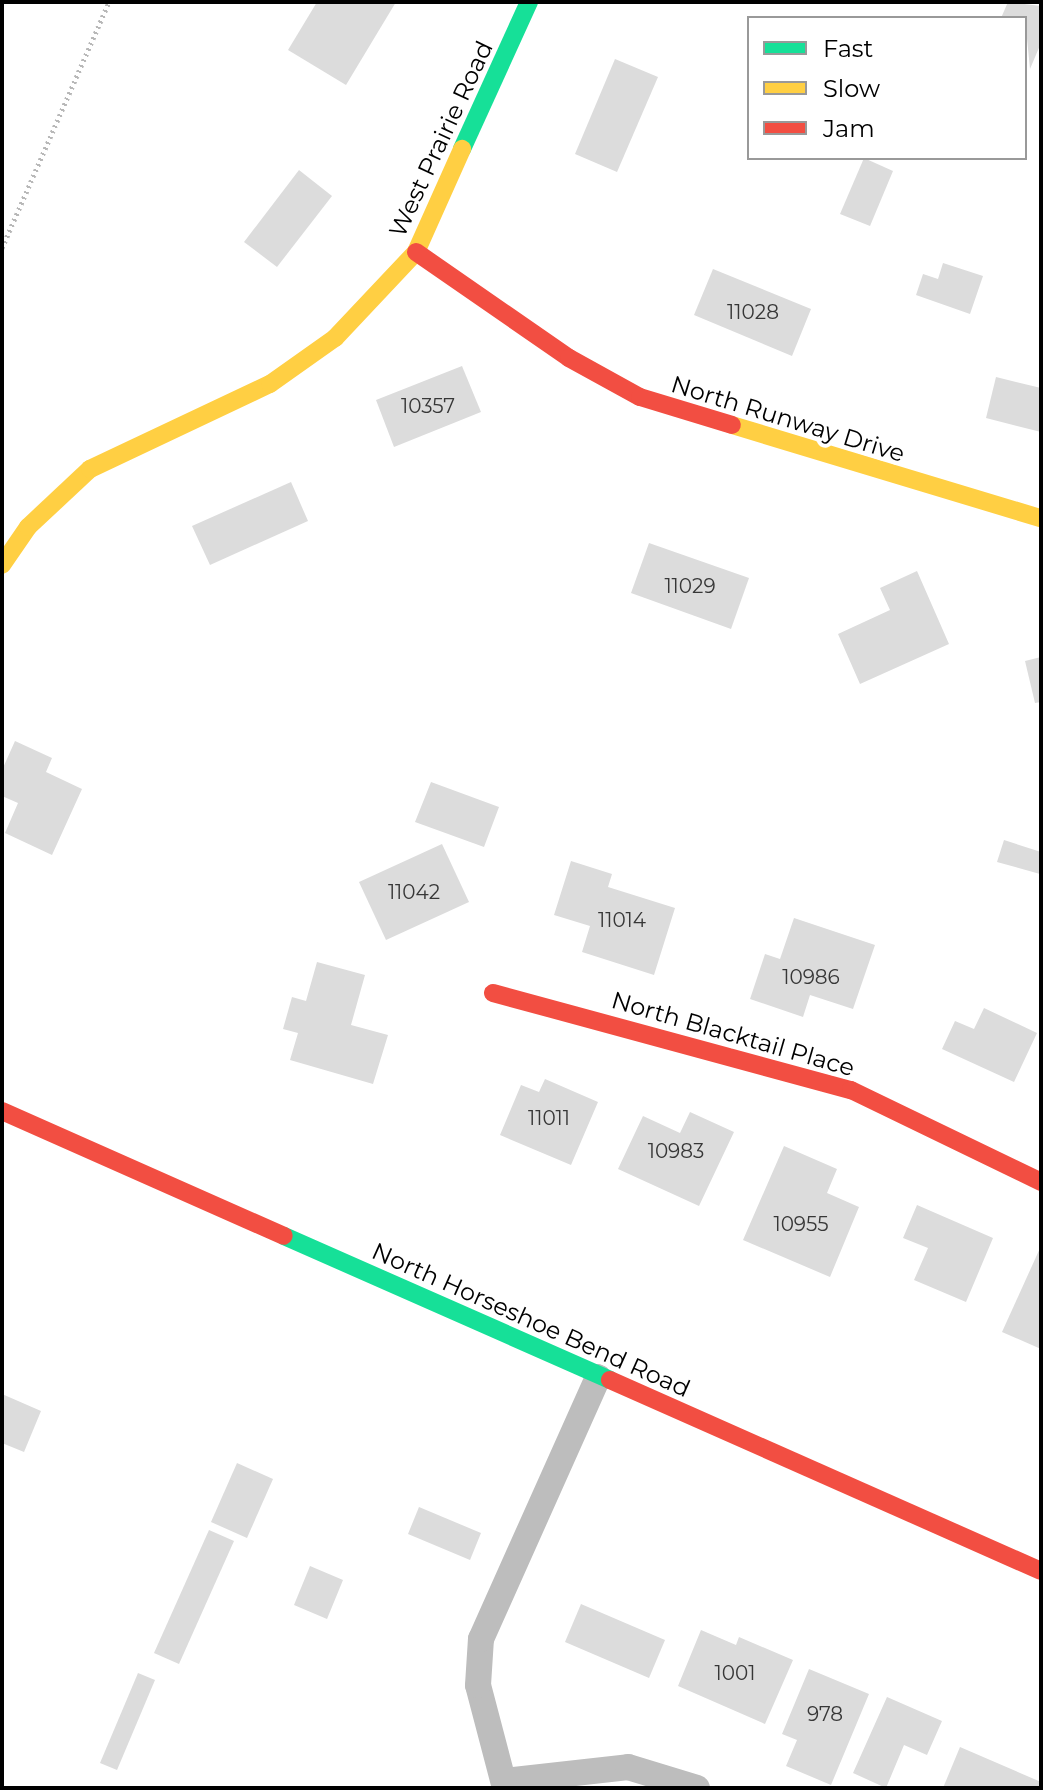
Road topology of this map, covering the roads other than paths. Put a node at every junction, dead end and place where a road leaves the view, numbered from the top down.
1 (529, 2) edge
2 (416, 252) junction
3 (1041, 518) edge
4 (2, 565) edge
5 (493, 993) dead end
6 (2, 1111) edge
7 (1041, 1182) edge
8 (598, 1377) junction
9 (1041, 1571) edge
10 (504, 1785) edge
11 (697, 1788) edge

1 - 2 street, West Prairie Road
2 - 3 street, North Runway Drive
2 - 4 street, West Prairie Road
5 - 7 street, North Blacktail Place
6 - 8 street, North Horseshoe Bend Road
8 - 9 street, North Horseshoe Bend Road
8 - 10 street
10 - 11 street

